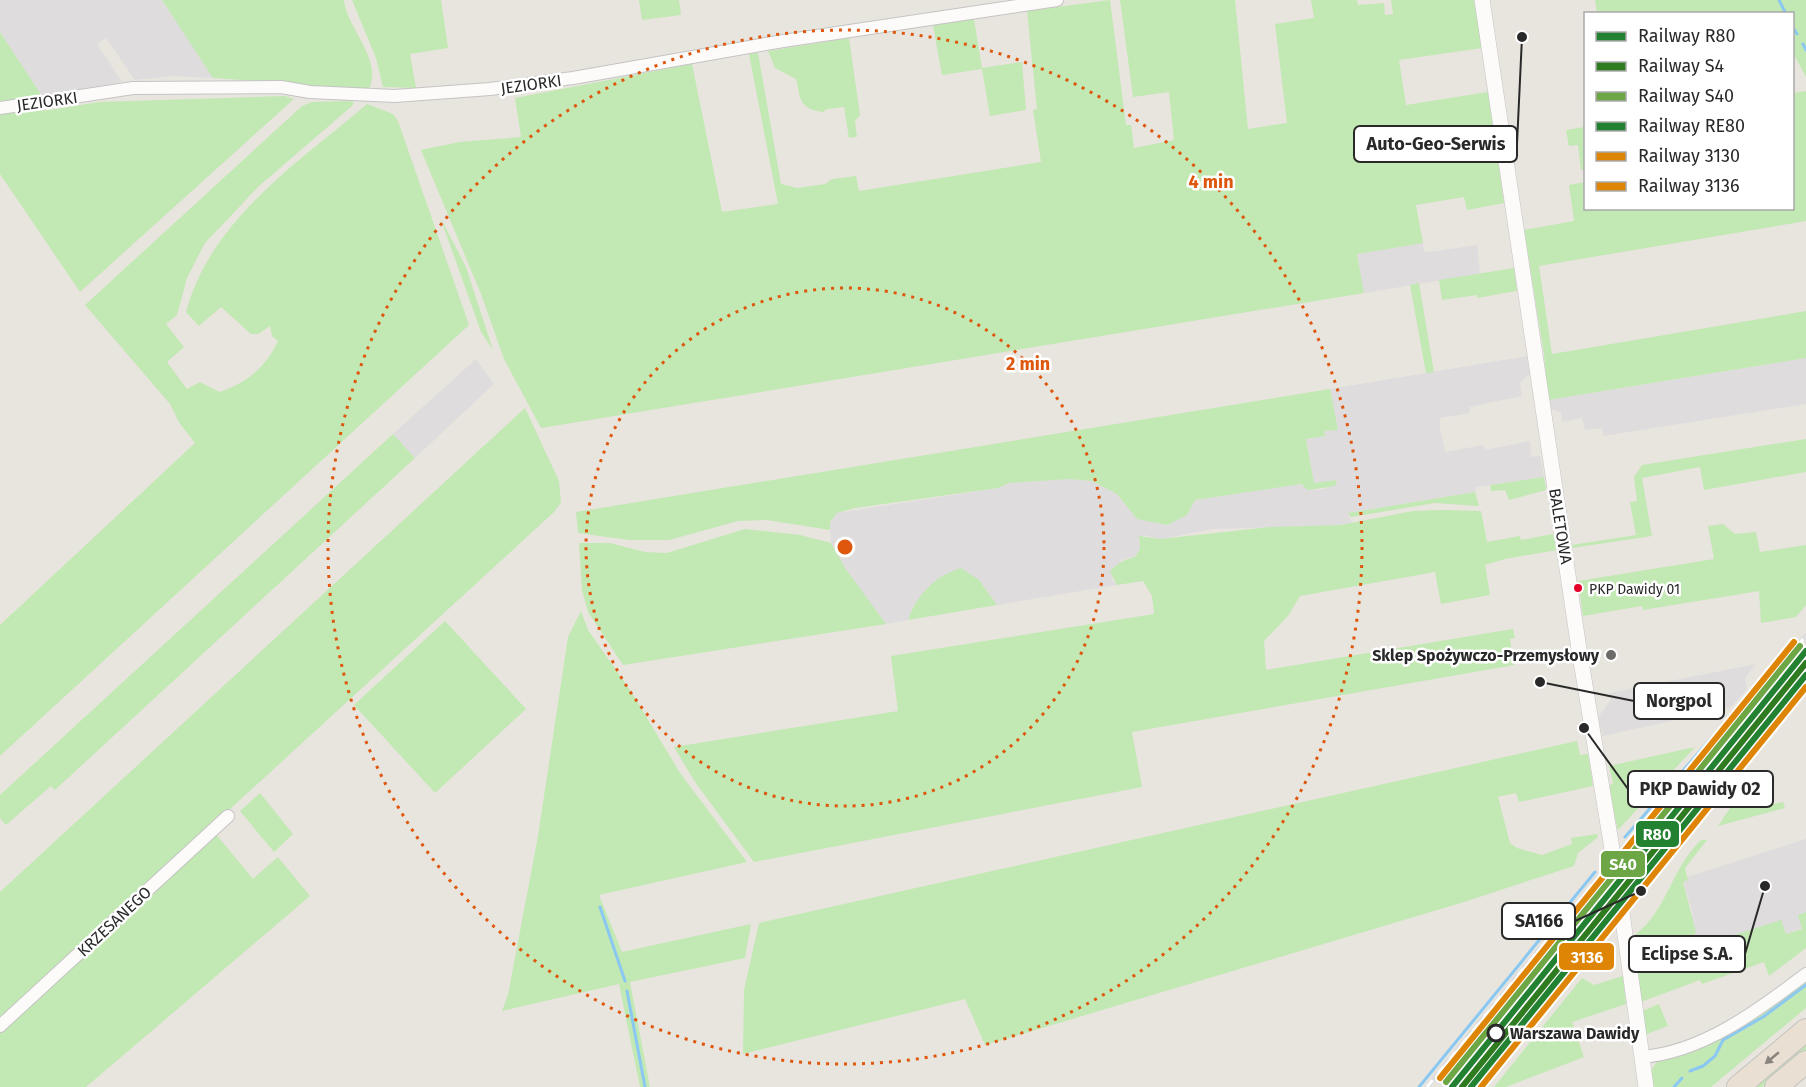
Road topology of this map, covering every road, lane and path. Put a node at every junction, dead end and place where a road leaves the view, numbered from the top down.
1 (1057, 0) edge
2 (1482, 0) edge
3 (0, 108) edge
4 (228, 816) dead end
5 (1806, 974) edge
6 (0, 1026) edge
7 (1806, 1030) edge
8 (1641, 1057) junction
9 (1806, 1062) edge
10 (1646, 1087) edge
11 (1738, 1087) edge
12 (1776, 1087) edge

1 - 3 street, JEZIORKI
2 - 8 street, BALETOWA
4 - 6 street, KRZESANEGO
5 - 8 street
7 -> 11 highway
8 - 10 street, BALETOWA
9 - 12 highway

